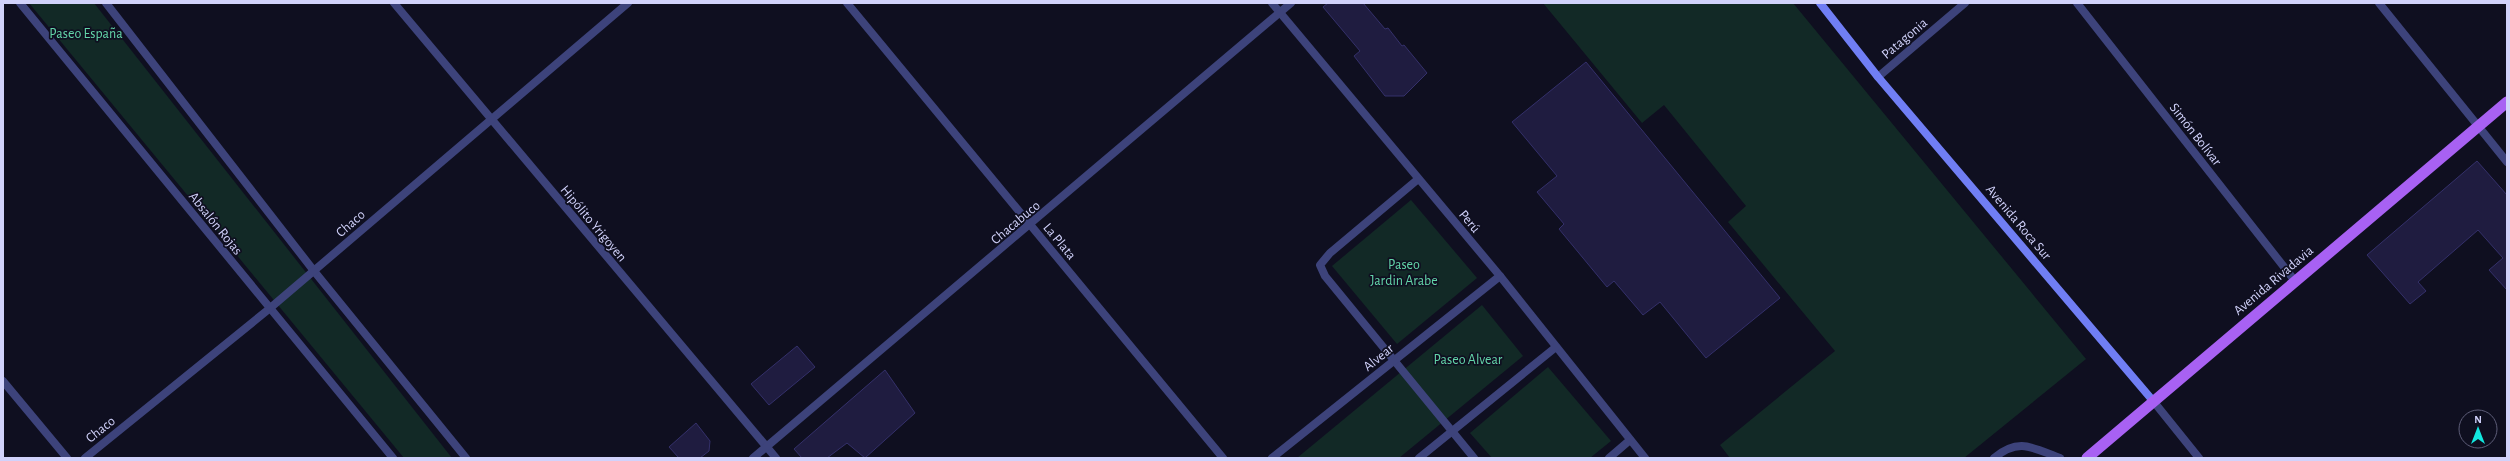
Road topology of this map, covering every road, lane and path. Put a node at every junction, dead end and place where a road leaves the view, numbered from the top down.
1 (20, 3) edge
2 (106, 3) edge
3 (394, 3) edge
4 (628, 3) edge
5 (848, 3) edge
6 (1272, 3) edge
7 (1291, 3) edge
8 (1820, 3) edge
9 (1965, 3) edge
10 (2077, 3) edge
11 (2379, 3) edge
12 (1280, 13) junction
13 (1878, 77) junction
14 (2507, 102) edge
15 (490, 119) junction
16 (2478, 126) junction
17 (2507, 162) edge
18 (1417, 180) junction
19 (1031, 226) junction
20 (314, 271) junction
21 (1500, 276) junction
22 (2295, 281) junction
23 (269, 309) junction
24 (1556, 347) junction
25 (1395, 360) junction
26 (3, 381) edge
27 (2154, 402) junction
28 (1452, 431) junction
29 (1630, 440) junction
30 (767, 447) junction
31 (67, 458) edge
32 (85, 458) edge
33 (393, 458) edge
34 (466, 458) edge
35 (753, 458) edge
36 (776, 458) edge
37 (1224, 458) edge
38 (1272, 458) edge
39 (1419, 458) edge
40 (1474, 458) edge
41 (1609, 458) edge
42 (1646, 458) edge
43 (1994, 458) edge
44 (2060, 458) edge
45 (2087, 458) edge
46 (2199, 458) edge

1 - 23 street, Absalón Rojas
2 - 20 street
3 - 15 street, Hipólito Yrigoyen
4 - 15 street, Chaco
5 - 19 street, La Plata
6 - 12 street, Perú
7 - 12 street, Chacabuco
8 - 13 main road, Avenida Roca Sur
9 - 13 street, Patagonia
10 - 22 street, Simón Bolívar
11 - 16 street
12 - 18 street, Perú
12 - 19 street, Chacabuco
13 - 27 main road, Avenida Roca Sur
14 - 16 main road, Avenida Rivadavia
15 - 20 street, Chaco
15 - 30 street, Hipólito Yrigoyen
16 - 17 street
16 - 22 main road, Avenida Rivadavia
18 - 21 street, Perú
18 - 25 street
19 - 30 street, Chacabuco
19 - 37 street, La Plata
20 - 23 street, Chaco
20 - 34 street
21 - 24 street, Perú
21 - 25 street, Alvear
22 - 27 main road, Avenida Rivadavia
23 - 32 street, Chaco
23 - 33 street, Absalón Rojas
24 - 28 street
24 - 29 street, Perú
25 - 28 street
25 - 38 street, Alvear
26 - 31 street
27 - 45 main road, Avenida Rivadavia
27 - 46 street, Avenida Roca Sur
28 - 39 street
28 - 40 street
29 - 41 street
29 - 42 street, Perú
30 - 35 street, Chacabuco
30 - 36 street, Hipólito Yrigoyen
43 - 44 street

